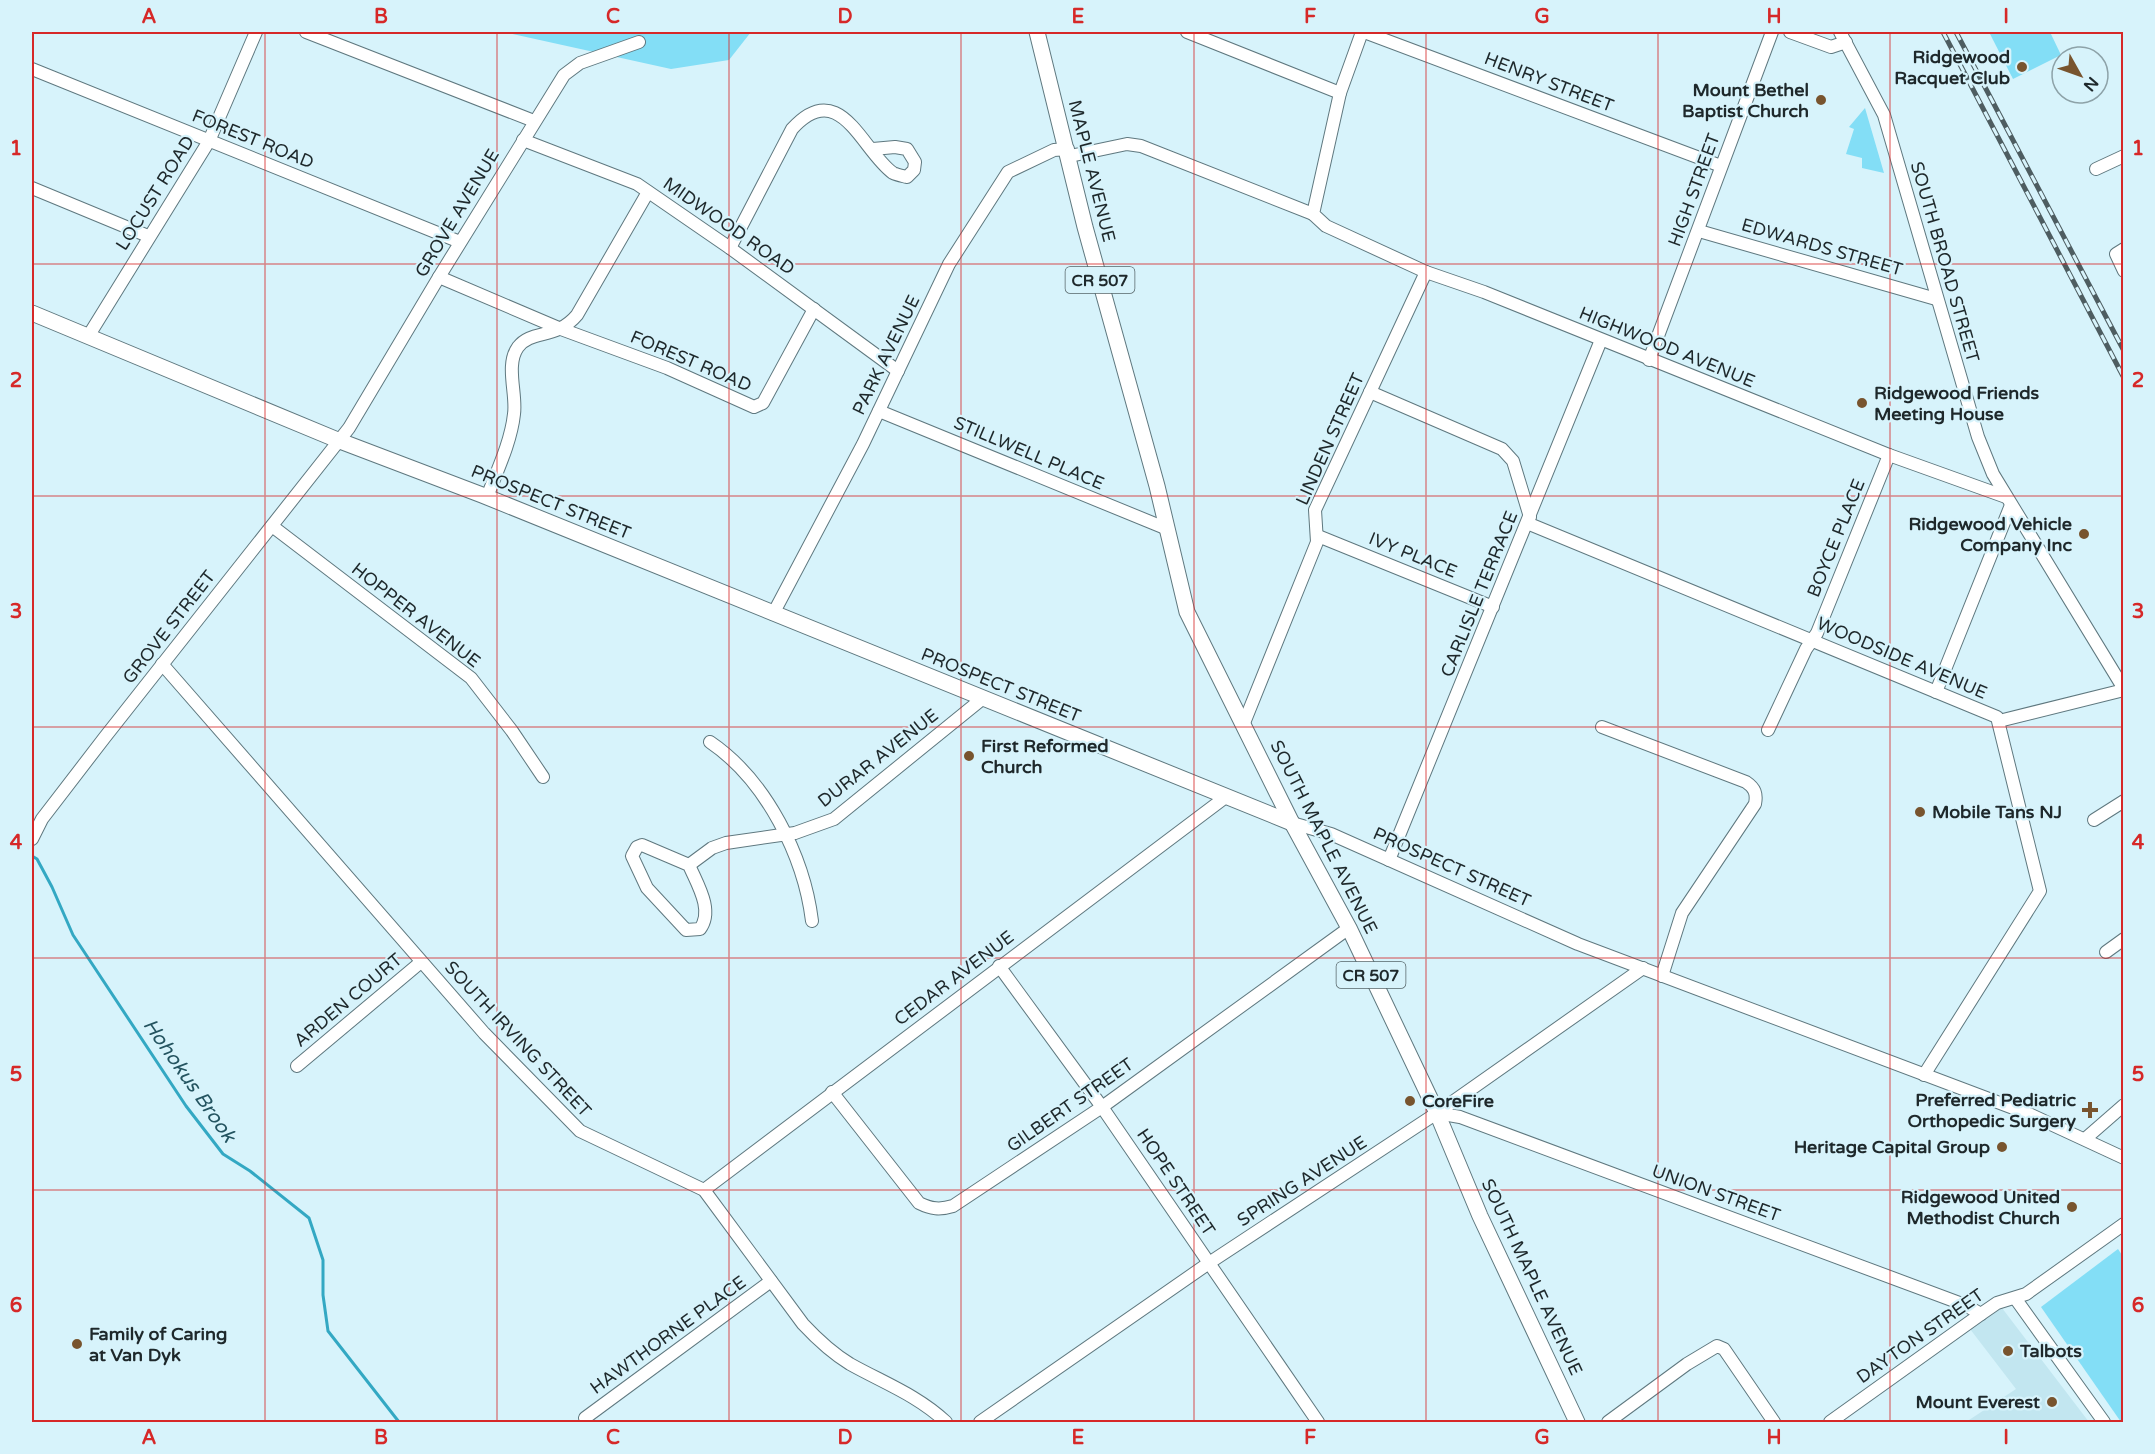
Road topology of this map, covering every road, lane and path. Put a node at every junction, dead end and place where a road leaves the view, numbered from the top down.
1 (256, 32) edge
2 (306, 32) edge
3 (1037, 32) edge
4 (1187, 32) edge
5 (1363, 32) edge
6 (1772, 32) edge
7 (1797, 33) edge
8 (1843, 37) edge
9 (639, 42) dead end
10 (32, 69) edge
11 (1340, 93) junction
12 (534, 120) junction
13 (523, 140) junction
14 (209, 141) junction
15 (873, 150) dead end
16 (1069, 153) junction
17 (2124, 156) edge
18 (1721, 166) junction
19 (2096, 169) dead end
20 (32, 188) edge
21 (648, 192) junction
22 (1316, 217) junction
23 (1699, 231) junction
24 (148, 236) junction
25 (460, 242) junction
26 (730, 248) junction
27 (2120, 251) edge
28 (2124, 271) edge
29 (1426, 272) junction
30 (439, 277) junction
31 (1936, 299) junction
32 (814, 309) junction
33 (32, 313) edge
34 (561, 329) junction
35 (89, 335) junction
36 (1601, 340) junction
37 (1649, 360) junction
38 (898, 370) junction
39 (1370, 392) junction
40 (879, 411) junction
41 (340, 441) junction
42 (1888, 455) junction
43 (487, 497) junction
44 (2008, 501) junction
45 (1529, 520) junction
46 (272, 526) junction
47 (1165, 528) junction
48 (1318, 536) junction
49 (1493, 607) junction
50 (773, 614) junction
51 (1812, 641) junction
52 (162, 664) junction
53 (2124, 689) edge
54 (1936, 692) junction
55 (982, 699) junction
56 (1999, 721) junction
57 (1244, 723) junction
58 (1602, 727) dead end
59 (1768, 730) dead end
60 (710, 742) dead end
61 (543, 777) dead end
62 (1227, 795) junction
63 (2124, 801) edge
64 (2094, 820) dead end
65 (1293, 823) junction
66 (788, 834) junction
67 (32, 838) edge
68 (1389, 860) junction
69 (689, 866) junction
70 (812, 921) dead end
71 (1349, 928) junction
72 (2124, 939) edge
73 (2106, 952) dead end
74 (421, 962) junction
75 (999, 966) junction
76 (1643, 968) junction
77 (1662, 976) junction
78 (297, 1066) dead end
79 (1924, 1075) junction
80 (832, 1092) junction
81 (2124, 1105) edge
82 (1102, 1107) junction
83 (1437, 1113) junction
84 (2082, 1138) junction
85 (2124, 1158) edge
86 (704, 1190) junction
87 (2124, 1224) edge
88 (1209, 1263) junction
89 (771, 1281) junction
90 (2015, 1298) junction
91 (1981, 1314) junction
92 (585, 1418) dead end
93 (946, 1422) edge
94 (980, 1422) edge
95 (1317, 1422) edge
96 (1577, 1422) edge
97 (1608, 1422) edge
98 (1774, 1422) edge
99 (1830, 1422) edge
100 (2104, 1422) edge

1 - 14 street, LOCUST ROAD
2 - 12 street
3 - 16 main road, MAPLE AVENUE / CR 507
4 - 11 street
5 - 11 street
5 - 18 street, HENRY STREET
6 - 18 street, HIGH STREET
7 - 8 street
8 - 31 street, SOUTH BROAD STREET
9 - 12 street, GROVE AVENUE
10 - 14 street, FOREST ROAD
11 - 22 street
12 - 13 street, GROVE AVENUE
13 - 21 street, MIDWOOD ROAD
13 - 25 street, GROVE AVENUE
14 - 24 street, LOCUST ROAD
14 - 25 street, FOREST ROAD
15 - 26 street
16 - 22 street, HIGHWOOD AVENUE
16 - 38 street, PARK AVENUE
16 - 47 main road, MAPLE AVENUE / CR 507
17 - 19 street
18 - 23 street, HIGH STREET
20 - 24 street
21 - 26 street, MIDWOOD ROAD
21 - 34 street
22 - 29 street, HIGHWOOD AVENUE
23 - 31 street, EDWARDS STREET
23 - 37 street, HIGH STREET
24 - 35 street, LOCUST ROAD
25 - 30 street, GROVE AVENUE
26 - 32 street, MIDWOOD ROAD
27 - 28 street
29 - 36 street, HIGHWOOD AVENUE
29 - 39 street, LINDEN STREET
30 - 34 street, FOREST ROAD
30 - 41 street, GROVE AVENUE
31 - 44 street, SOUTH BROAD STREET
32 - 34 street, FOREST ROAD
32 - 38 street, MIDWOOD ROAD
33 - 35 main road, PROSPECT STREET
34 - 43 street
35 - 41 main road, PROSPECT STREET
36 - 37 street, HIGHWOOD AVENUE
36 - 45 street, CARLISLE TERRACE
37 - 42 street, HIGHWOOD AVENUE
38 - 40 street, PARK AVENUE
39 - 45 street
39 - 48 street, LINDEN STREET
40 - 47 street, STILLWELL PLACE
40 - 50 street, PARK AVENUE
41 - 43 main road, PROSPECT STREET
41 - 46 street, GROVE STREET
42 - 44 street, HIGHWOOD AVENUE
42 - 51 street, BOYCE PLACE
43 - 50 main road, PROSPECT STREET
44 - 53 street, SOUTH BROAD STREET
44 - 54 street
45 - 49 street, CARLISLE TERRACE
45 - 51 street, WOODSIDE AVENUE
46 - 52 street, GROVE STREET
46 - 61 street, HOPPER AVENUE
47 - 57 main road, SOUTH MAPLE AVENUE / CR 507
48 - 49 street, IVY PLACE
48 - 57 street, LINDEN STREET
49 - 68 street, CARLISLE TERRACE
50 - 55 main road, PROSPECT STREET
51 - 54 street, WOODSIDE AVENUE
51 - 59 street, BOYCE PLACE
52 - 67 street, GROVE STREET
52 - 74 street, SOUTH IRVING STREET
53 - 56 street
54 - 56 street, WOODSIDE AVENUE
55 - 62 main road, PROSPECT STREET
55 - 66 street, DURAR AVENUE
56 - 79 street, WOODSIDE AVENUE
57 - 65 main road, SOUTH MAPLE AVENUE / CR 507
58 - 77 street
60 - 66 street
62 - 65 main road, PROSPECT STREET
62 - 75 street, CEDAR AVENUE
63 - 64 street
65 - 68 street, PROSPECT STREET
65 - 71 main road, SOUTH MAPLE AVENUE / CR 507
66 - 69 street, DURAR AVENUE
66 - 70 street
68 - 76 street, PROSPECT STREET
69 - 69 street
71 - 82 street, GILBERT STREET
71 - 83 main road, SOUTH MAPLE AVENUE / CR 507
72 - 73 street
74 - 78 street, ARDEN COURT
74 - 86 street, SOUTH IRVING STREET
75 - 80 street, CEDAR AVENUE
75 - 82 street, HOPE STREET
76 - 77 street, PROSPECT STREET
76 - 83 street, SPRING AVENUE
77 - 79 street, PROSPECT STREET
79 - 84 street, PROSPECT STREET
80 - 82 street, GILBERT STREET
80 - 86 street, CEDAR AVENUE
81 - 84 street
82 - 88 street, HOPE STREET
83 - 88 street, SPRING AVENUE
83 - 91 street, UNION STREET
83 - 96 main road, SOUTH MAPLE AVENUE / CR 507
84 - 85 street, PROSPECT STREET
86 - 89 street, SOUTH IRVING STREET
87 - 90 street, DAYTON STREET
88 - 94 street, SPRING AVENUE
88 - 95 street, HOPE STREET
89 - 92 street, HAWTHORNE PLACE
89 - 93 street, SOUTH IRVING STREET
90 - 91 street, DAYTON STREET
90 - 100 street
91 - 99 street, DAYTON STREET
97 - 98 street

